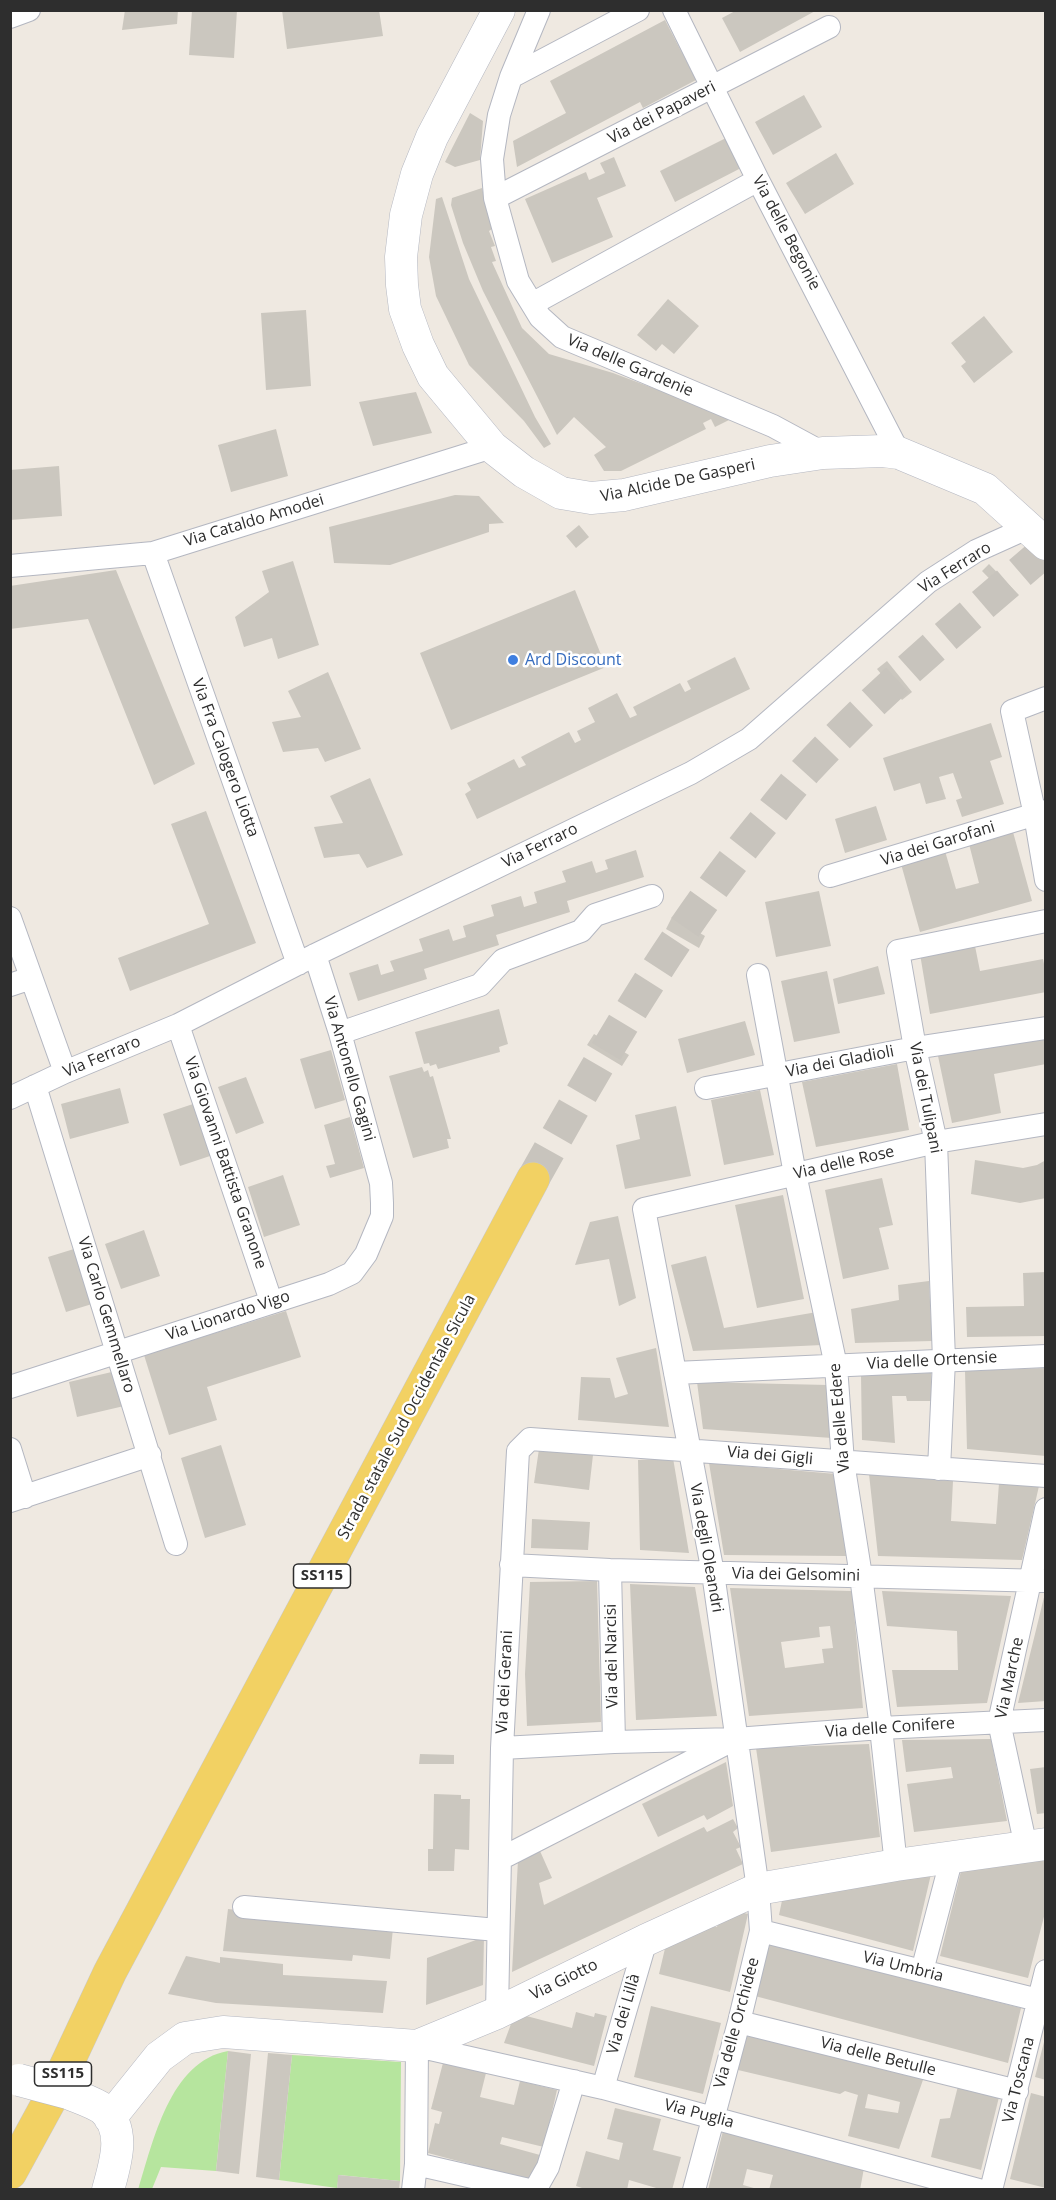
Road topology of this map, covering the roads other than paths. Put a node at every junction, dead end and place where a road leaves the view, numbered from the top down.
1 (500, 10) edge
2 (539, 10) edge
3 (638, 10) edge
4 (674, 10) edge
5 (829, 27) dead end
6 (511, 77) junction
7 (712, 87) junction
8 (758, 180) junction
9 (495, 198) junction
10 (532, 304) junction
11 (492, 447) junction
12 (823, 453) junction
13 (900, 453) junction
14 (1036, 536) edge
15 (153, 553) junction
16 (10, 566) edge
17 (1046, 698) edge
18 (1040, 813) edge
19 (830, 876) dead end
20 (1046, 880) edge
21 (652, 896) dead end
22 (10, 918) edge
23 (1046, 921) edge
24 (306, 959) junction
25 (758, 975) dead end
26 (21, 982) edge
27 (178, 1025) junction
28 (1046, 1028) edge
29 (340, 1033) junction
30 (915, 1048) junction
31 (65, 1072) junction
32 (777, 1074) junction
33 (35, 1086) junction
34 (706, 1088) dead end
35 (10, 1098) edge
36 (1046, 1124) edge
37 (936, 1142) junction
38 (795, 1174) junction
39 (533, 1179) tunnel mouth
40 (381, 1183) joint
41 (644, 1209) joint
42 (271, 1301) junction
43 (118, 1352) junction
44 (1046, 1356) edge
45 (944, 1360) junction
46 (836, 1366) junction
47 (675, 1373) junction
48 (10, 1388) edge
49 (530, 1439) joint
50 (10, 1449) edge
51 (688, 1449) junction
52 (150, 1455) junction
53 (843, 1462) junction
54 (939, 1469) junction
55 (1046, 1476) edge
56 (18, 1499) edge
57 (1046, 1509) edge
58 (176, 1544) dead end
59 (511, 1565) junction
60 (610, 1570) junction
61 (713, 1573) junction
62 (861, 1576) junction
63 (1038, 1581) edge
64 (1046, 1720) edge
65 (999, 1722) junction
66 (881, 1728) junction
67 (736, 1739) junction
68 (614, 1742) junction
69 (502, 1749) junction
70 (1036, 1845) edge
71 (952, 1857) junction
72 (500, 1859) junction
73 (896, 1865) junction
74 (758, 1889) junction
75 (244, 1907) dead end
76 (497, 1930) junction
77 (761, 1931) junction
78 (646, 1940) junction
79 (922, 1971) junction
80 (1046, 1971) edge
81 (110, 1972) junction
82 (1042, 2001) edge
83 (497, 2013) junction
84 (740, 2022) junction
85 (417, 2046) junction
86 (13, 2077) edge
87 (574, 2081) junction
88 (603, 2088) junction
89 (1017, 2091) junction
90 (712, 2117) junction
91 (110, 2118) junction
92 (10, 2133) edge
93 (416, 2164) junction
94 (11, 2172) edge
95 (108, 2190) edge
96 (413, 2190) edge
97 (529, 2190) edge
98 (535, 2190) edge
99 (693, 2190) edge
100 (979, 2190) edge
101 (991, 2190) edge

1 - 11 street, Via Alcide De Gasperi
2 - 6 street, Via delle Gardenie
3 - 6 street
4 - 7 street, Via delle Begonie
5 - 7 street, Via dei Papaveri
6 - 9 street, Via delle Gardenie
7 - 8 street, Via delle Begonie
7 - 9 street, Via dei Papaveri
8 - 10 street
8 - 13 street, Via delle Begonie
9 - 10 street, Via delle Gardenie
10 - 12 street, Via delle Gardenie
11 - 12 street, Via Alcide De Gasperi
11 - 15 street, Via Cataldo Amodei
12 - 13 street, Via Alcide De Gasperi
13 - 14 street, Via Alcide De Gasperi
14 - 24 street, Via Ferraro
15 - 16 street, Via Cataldo Amodei
15 - 24 street, Via Fra Calogero Liotta
17 - 18 street
18 - 19 street, Via dei Garofani
18 - 20 street
21 - 29 street
22 - 26 street
23 - 30 street, Via dei Tulipani
24 - 27 street, Via Ferraro
24 - 29 street, Via Antonello Gagini
25 - 32 street, Via delle Edere
26 - 31 street
27 - 31 street, Via Ferraro
27 - 42 street, Via Giovanni Battista Granone
28 - 30 street, Via dei Gladioli
29 - 40 street, Via Antonello Gagini
30 - 32 street, Via dei Gladioli
30 - 37 street, Via dei Tulipani
31 - 33 street, Via Ferraro
32 - 34 street, Via dei Gladioli
32 - 38 street, Via delle Edere
33 - 35 street, Via Ferraro
33 - 43 street, Via Carlo Gemmellaro
36 - 37 street, Via delle Rose
37 - 38 street, Via delle Rose
37 - 45 street, Via dei Tulipani
38 - 41 street, Via delle Rose
38 - 46 street, Via delle Edere
39 - 81 main road, Strada statale Sud Occidentale Sicula / SS115
40 - 42 street, Via Lionardo Vigo
41 - 47 street, Via degli Oleandri
42 - 43 street, Via Lionardo Vigo
43 - 48 street, Via Lionardo Vigo
43 - 52 street, Via Carlo Gemmellaro
44 - 45 street, Via delle Ortensie
45 - 46 street, Via delle Ortensie
45 - 54 street, Via dei Tulipani
46 - 47 street, Via delle Ortensie
46 - 53 street, Via delle Edere
47 - 51 street, Via degli Oleandri
49 - 51 street, Via dei Gigli
49 - 59 street, Via dei Gerani
50 - 56 street
51 - 53 street, Via dei Gigli
51 - 61 street, Via degli Oleandri
52 - 56 street
52 - 58 street, Via Carlo Gemmellaro
53 - 54 street, Via dei Gigli
53 - 62 street, Via delle Edere
54 - 55 street, Via dei Gigli
57 - 63 street, Via Marche
59 - 60 street, Via dei Gelsomini
59 - 69 street, Via dei Gerani
60 - 61 street, Via dei Gelsomini
60 - 68 street, Via dei Narcisi
61 - 62 street, Via dei Gelsomini
61 - 67 street, Via degli Oleandri
62 - 63 street, Via dei Gelsomini
62 - 66 street, Via delle Edere
63 - 65 street, Via Marche
64 - 65 street, Via delle Conifere
65 - 66 street, Via delle Conifere
65 - 70 street, Via Marche
66 - 67 street, Via delle Conifere
66 - 73 street, Via delle Edere
67 - 68 street, Via delle Conifere
67 - 72 street, Via delle Conifere
67 - 74 street, Via degli Oleandri
68 - 69 street, Via delle Conifere
69 - 72 street, Via dei Gerani
70 - 71 street, Via Giotto
71 - 73 street, Via Giotto
71 - 79 street
72 - 76 street, Via dei Gerani
73 - 74 street, Via Giotto
74 - 77 street, Via delle Orchidee
74 - 78 street, Via Giotto
75 - 76 street
76 - 83 street, Via dei Gerani
77 - 79 street, Via Umbria
77 - 84 street, Via delle Orchidee
78 - 83 street, Via Giotto
78 - 88 street, Via dei Lillà
79 - 82 street, Via Umbria
80 - 82 street, Via Toscana
81 - 92 main road, Strada statale Sud Occidentale Sicula / SS115
81 - 94 main road, Strada statale Sud Occidentale Sicula / SS115
82 - 89 street, Via Toscana
83 - 85 street, Via Giotto
84 - 89 street, Via delle Betulle
84 - 90 street, Via delle Orchidee
85 - 87 street, Via Puglia
85 - 91 street, Via Giotto
85 - 93 street
86 - 91 street, bridge
87 - 88 street, Via Puglia
87 - 98 street
88 - 90 street, Via Puglia
89 - 101 street, Via Toscana
90 - 99 street, Via delle Orchidee
90 - 100 street, Via Puglia
91 - 95 street
93 - 96 street
93 - 97 street

